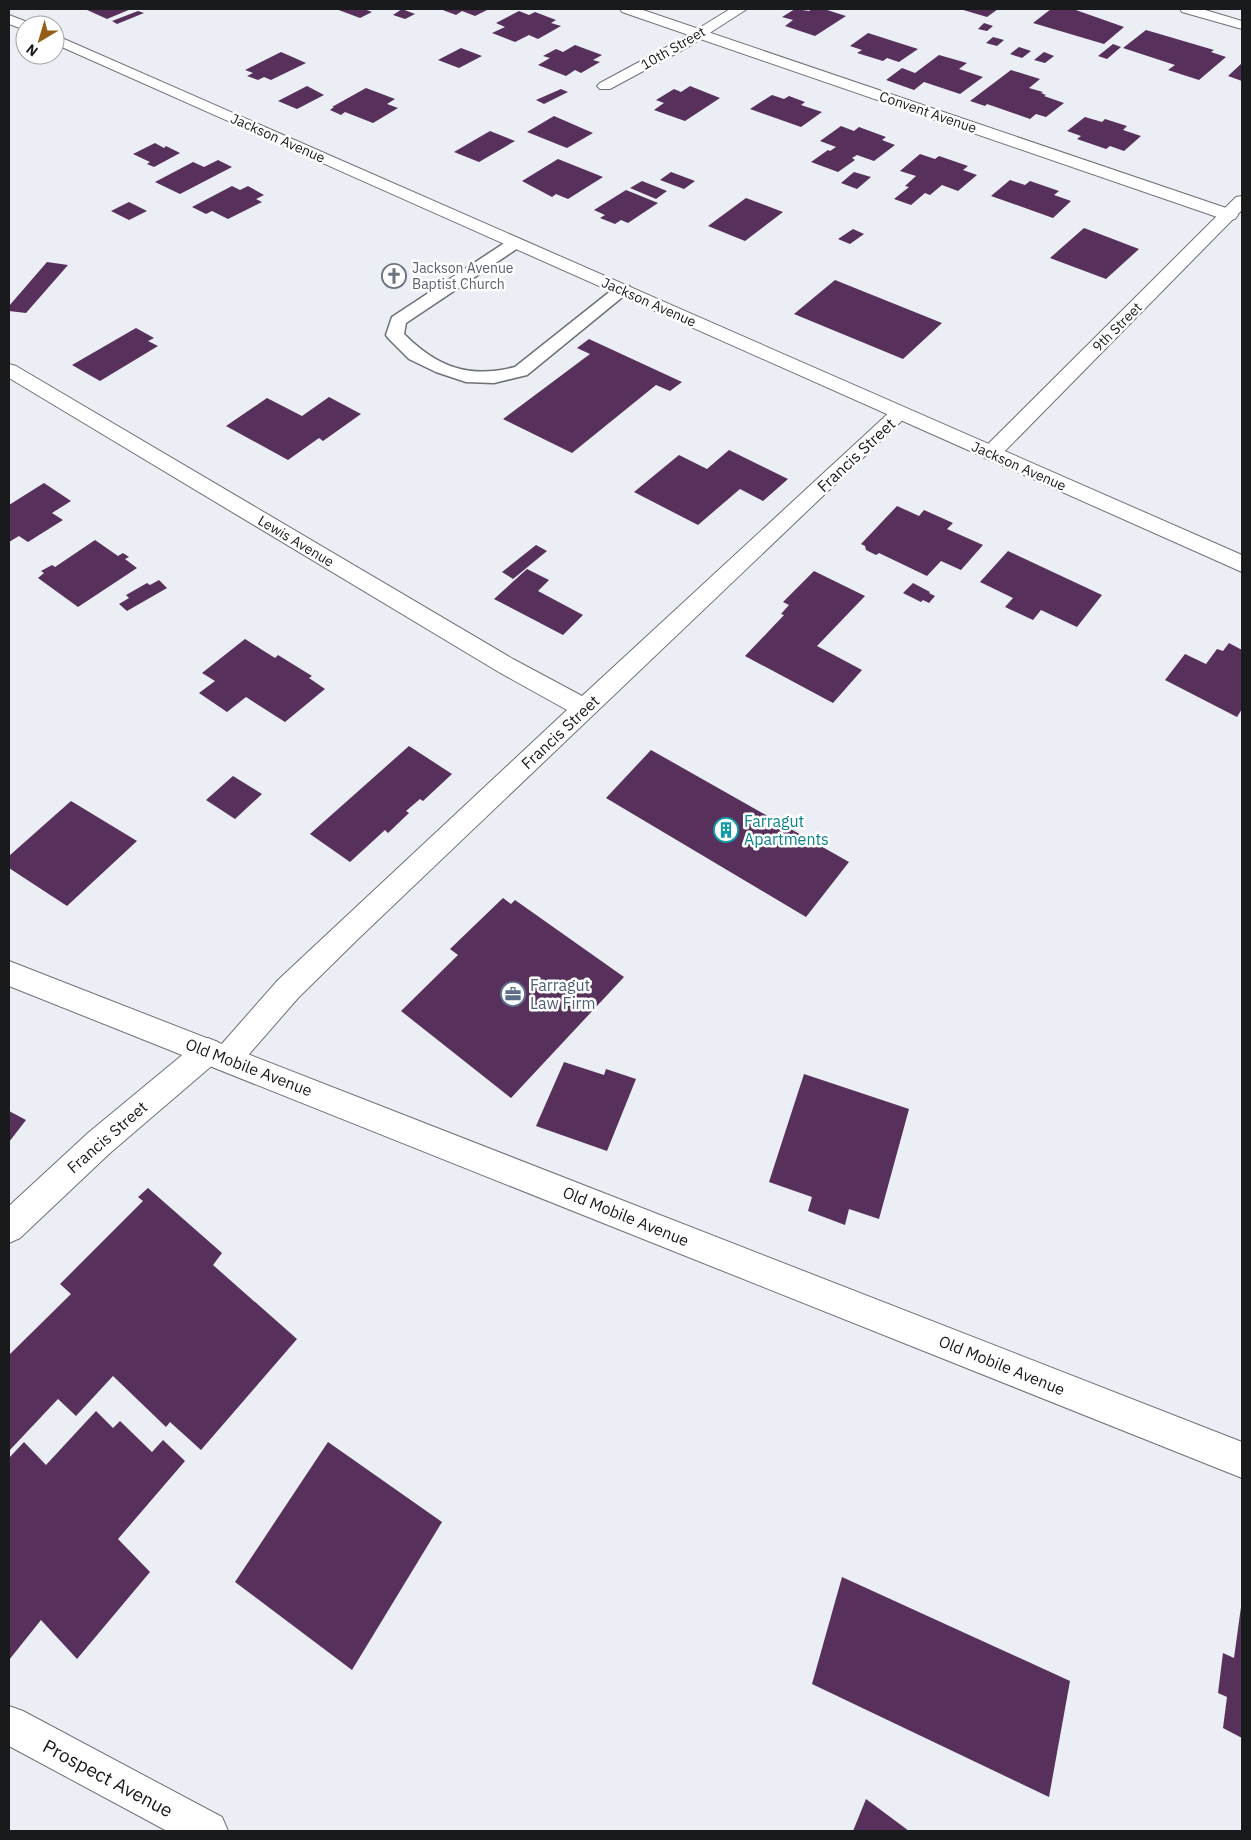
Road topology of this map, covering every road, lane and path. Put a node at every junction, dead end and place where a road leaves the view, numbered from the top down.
1 (627, 9) edge
2 (740, 9) edge
3 (1187, 9) edge
4 (1242, 25) edge
5 (699, 33) junction
6 (65, 43) edge
7 (605, 86) dead end
8 (1242, 201) edge
9 (1229, 215) junction
10 (515, 243) junction
11 (623, 290) junction
12 (9, 370) edge
13 (900, 413) junction
14 (991, 453) junction
15 (1242, 564) edge
16 (585, 709) junction
17 (9, 973) edge
18 (218, 1054) junction
19 (9, 1227) edge
20 (1242, 1460) edge
21 (9, 1725) edge
22 (208, 1831) edge

1 - 5 street, Convent Avenue
2 - 5 street, 10th Street
3 - 4 street
5 - 7 street, 10th Street
5 - 9 street, Convent Avenue
6 - 10 street, Jackson Avenue
8 - 9 street, 9th Street
9 - 14 street, 9th Street
10 - 11 street, Jackson Avenue
10 - 11 lane
11 - 13 street, Jackson Avenue
12 - 16 street, Lewis Avenue
13 - 14 street, Jackson Avenue
13 - 16 street, Francis Street
14 - 15 street, Jackson Avenue
16 - 18 street, Francis Street
17 - 18 street, Old Mobile Avenue
18 - 19 street, Francis Street
18 - 20 street, Old Mobile Avenue
21 - 22 street, Prospect Avenue

